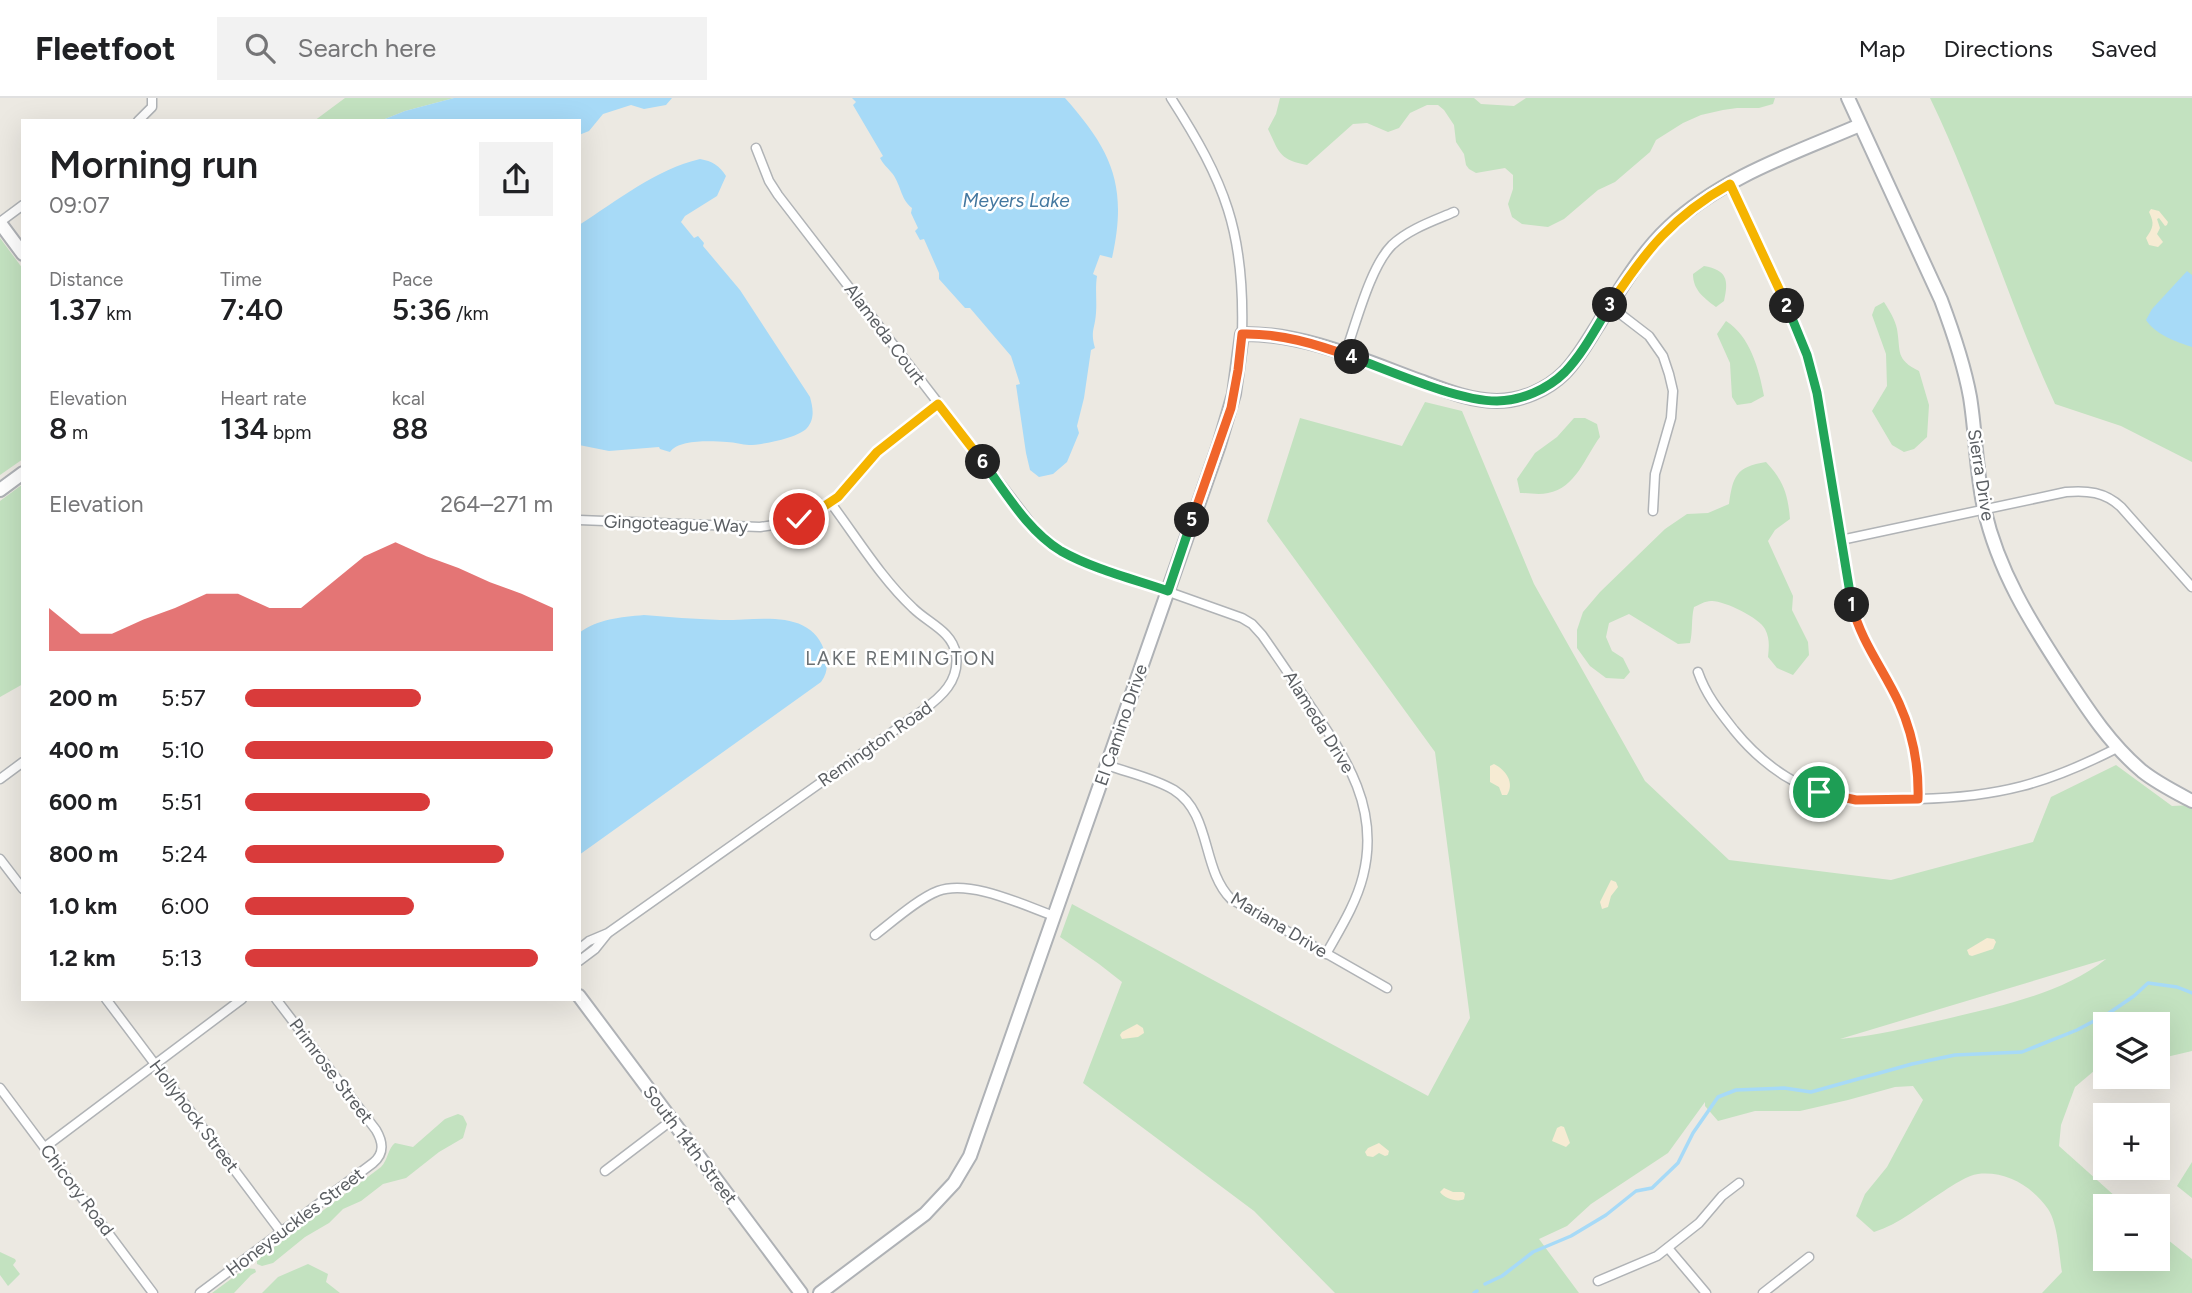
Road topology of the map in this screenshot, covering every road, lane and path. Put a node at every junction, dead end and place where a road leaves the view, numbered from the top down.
1 (1171, 98) edge
2 (1848, 98) edge
3 (153, 100) edge
4 (141, 119) edge
5 (1860, 125) junction
6 (756, 148) dead end
7 (1730, 184) junction
8 (21, 206) edge
9 (1454, 212) dead end
10 (0, 222) edge
11 (21, 251) edge
12 (1610, 306) junction
13 (1242, 334) junction
14 (1345, 354) junction
15 (938, 404) junction
16 (21, 474) edge
17 (0, 490) edge
18 (830, 502) junction
19 (1984, 509) junction
20 (1653, 511) dead end
21 (581, 520) edge
22 (1841, 540) junction
23 (2192, 587) edge
24 (1168, 591) junction
25 (1698, 672) dead end
26 (2117, 748) junction
27 (21, 763) edge
28 (1107, 765) junction
29 (0, 779) edge
30 (1918, 799) junction
31 (2192, 801) edge
32 (0, 859) edge
33 (21, 886) edge
34 (1054, 916) junction
35 (608, 933) junction
36 (875, 935) dead end
37 (581, 947) edge
38 (1326, 954) junction
39 (581, 960) edge
40 (1387, 988) dead end
41 (581, 999) edge
42 (108, 1001) edge
43 (239, 1001) edge
44 (278, 1001) edge
45 (155, 1064) junction
46 (0, 1087) edge
47 (672, 1120) junction
48 (382, 1145) joint
49 (44, 1147) junction
50 (605, 1171) dead end
51 (1739, 1183) dead end
52 (281, 1232) junction
53 (1668, 1248) junction
54 (1810, 1257) dead end
55 (1598, 1281) dead end
56 (153, 1293) edge
57 (200, 1293) edge
58 (801, 1293) edge
59 (820, 1293) edge
60 (1706, 1293) edge
61 (1763, 1293) edge

1 - 13 street, El Camino Drive
2 - 5 street, Sierra Drive
3 - 4 street
5 - 7 street
5 - 19 street, Sierra Drive
6 - 15 street, Alameda Court
7 - 12 street
7 - 22 street
8 - 10 street
9 - 14 street
10 - 11 street
12 - 14 street
12 - 20 street
13 - 14 street
13 - 24 street, El Camino Drive
15 - 18 street, Gingoteague Way
15 - 24 street, Alameda Court
16 - 17 street
18 - 21 street, Gingoteague Way
18 - 35 street, Remington Road
19 - 22 street
19 - 23 street
19 - 26 street, Sierra Drive
22 - 30 street
24 - 28 street, El Camino Drive
24 - 38 street, Alameda Drive
25 - 30 street
26 - 30 street
26 - 31 street, Sierra Drive
27 - 29 street
28 - 34 street, El Camino Drive
28 - 38 street, Mariana Drive
32 - 33 street
34 - 36 street
34 - 59 street, El Camino Drive
35 - 37 street, Remington Road
35 - 39 street, Remington Road
38 - 40 street, Mariana Drive
41 - 47 street, South 14th Street
42 - 45 street, Hollyhock Street
43 - 45 street
44 - 48 street, Primrose Street
45 - 49 street
45 - 52 street, Hollyhock Street
46 - 49 street, Chicory Road
47 - 50 street
47 - 58 street, South 14th Street
48 - 52 street, Honeysuckles Street
49 - 56 street, Chicory Road
51 - 53 street
52 - 57 street, Honeysuckles Street
53 - 55 street
53 - 60 street
54 - 61 street

